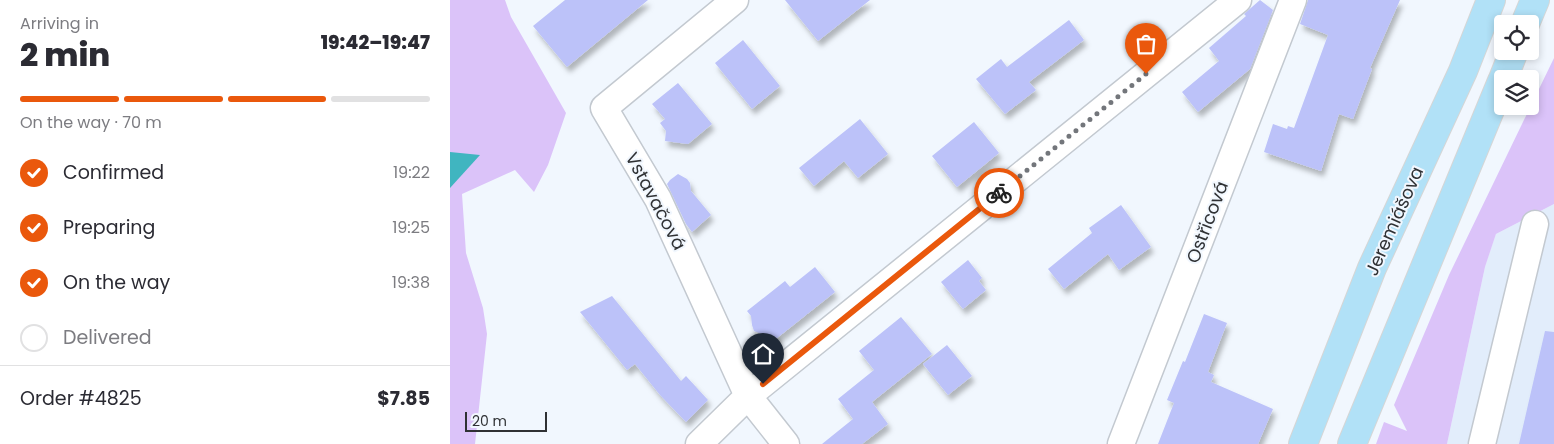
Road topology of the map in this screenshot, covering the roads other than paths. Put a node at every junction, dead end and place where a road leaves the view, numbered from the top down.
1 (735, 0) edge
2 (1238, 0) edge
3 (1293, 0) edge
4 (1491, 0) edge
5 (1535, 0) edge
6 (1529, 15) edge
7 (1494, 102) edge
8 (1536, 224) dead end
9 (748, 396) junction
10 (699, 444) edge
11 (786, 444) edge
12 (1121, 444) edge
13 (1303, 444) edge
14 (1352, 444) edge
15 (1482, 444) edge

1 - 9 street, Vstavačová
2 - 9 street
3 - 12 street, Ostřicová
4 - 13 main road, Jeremiášova
5 - 6 main road
7 - 14 main road
8 - 15 street
9 - 10 street
9 - 11 street, Vstavačová

